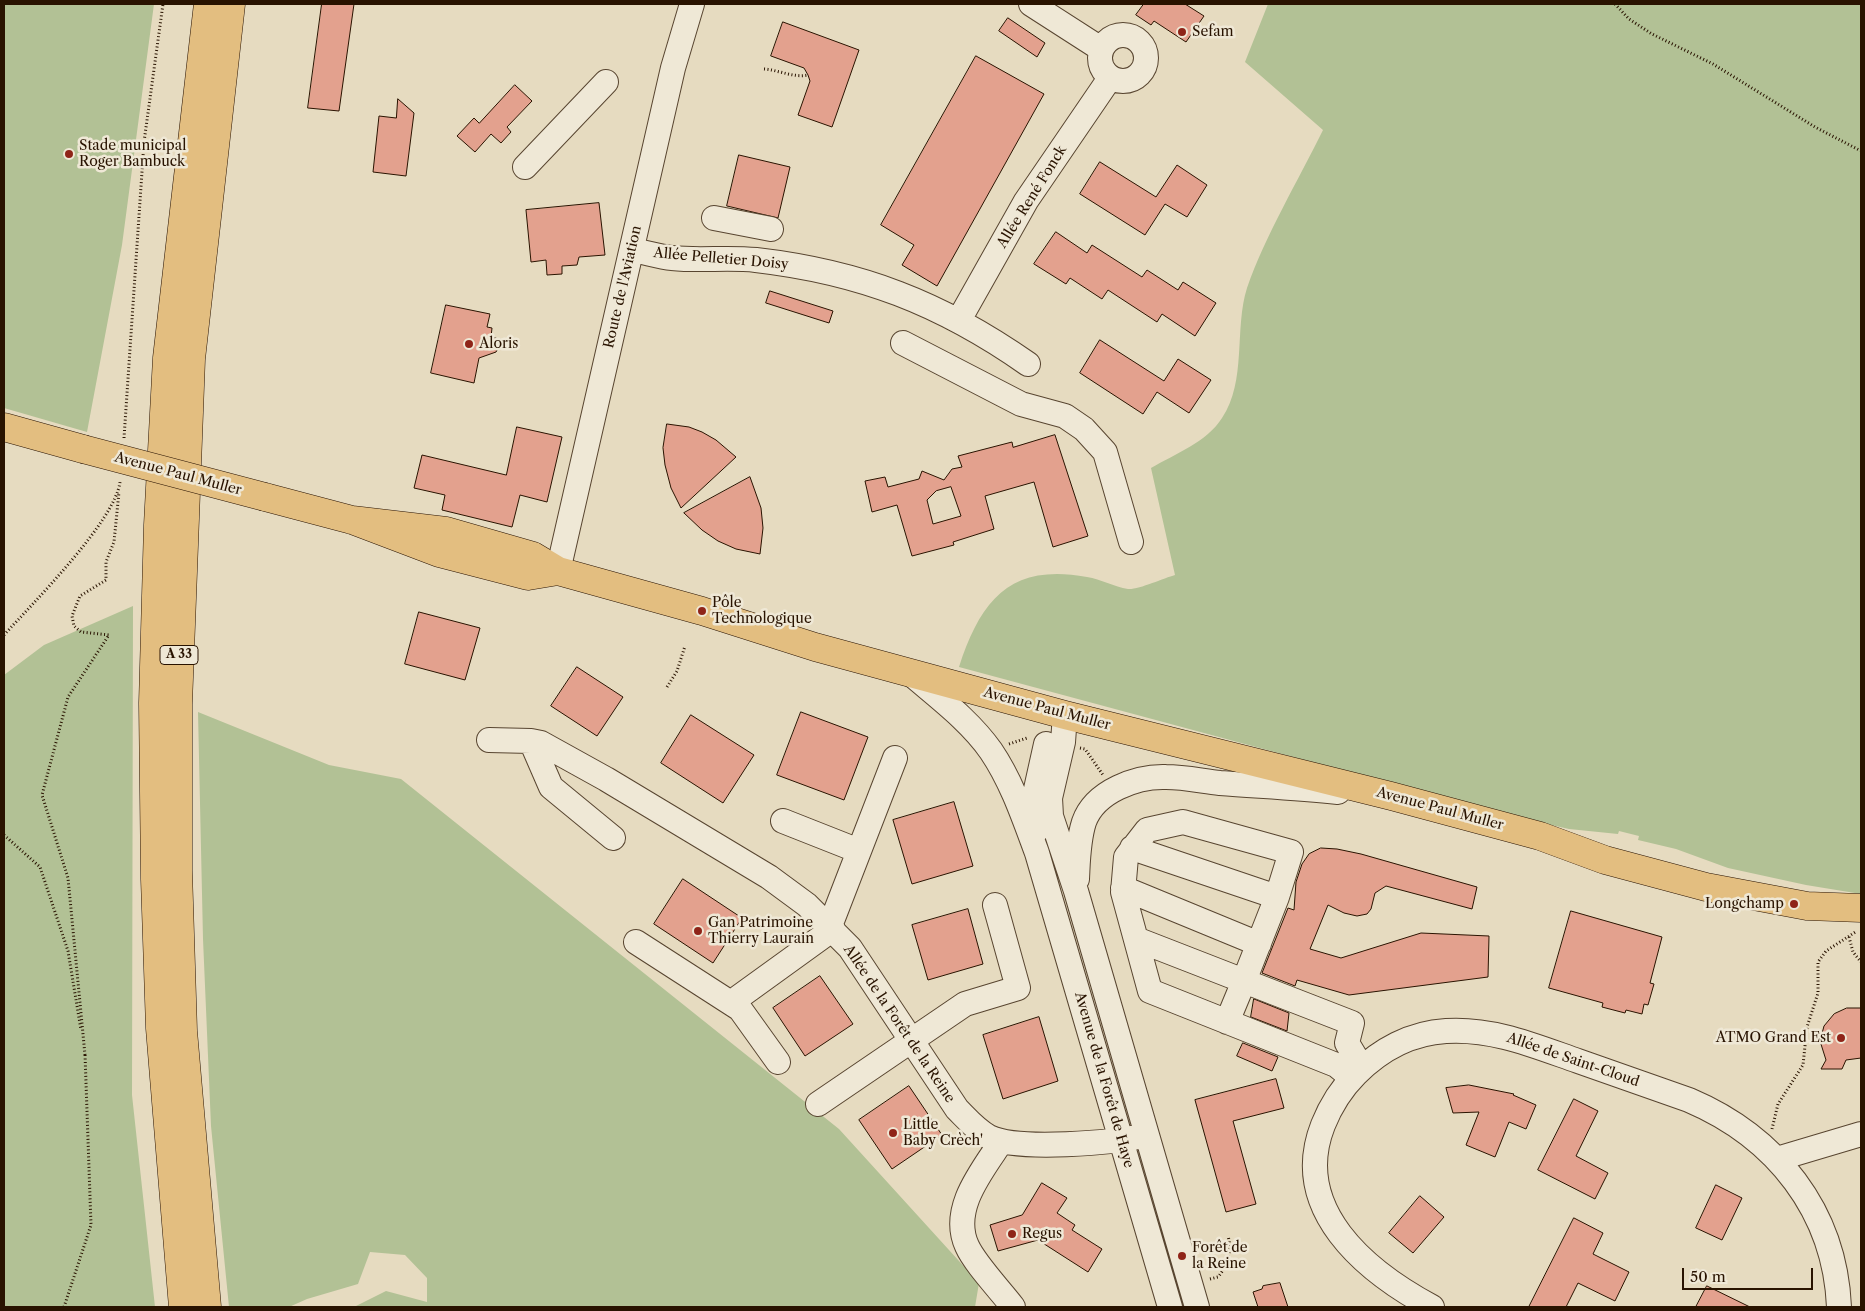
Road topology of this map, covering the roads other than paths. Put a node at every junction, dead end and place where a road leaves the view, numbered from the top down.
1 (208, 4) edge
2 (231, 4) edge
3 (688, 6) edge
4 (1041, 6) edge
5 (1101, 49) junction
6 (1110, 78) junction
7 (606, 82) dead end
8 (525, 167) dead end
9 (714, 218) dead end
10 (632, 250) junction
11 (753, 259) junction
12 (959, 320) junction
13 (903, 343) dead end
14 (1028, 364) dead end
15 (4, 427) edge
16 (1131, 542) dead end
17 (558, 571) junction
18 (910, 672) junction
19 (1065, 715) junction
20 (489, 740) dead end
21 (531, 741) junction
22 (895, 758) dead end
23 (1391, 796) junction
24 (783, 821) dead end
25 (613, 838) dead end
26 (1132, 848) junction
27 (859, 851) junction
28 (1037, 853) junction
29 (1123, 888) junction
30 (1076, 891) junction
31 (1277, 897) junction
32 (995, 905) dead end
33 (1860, 914) edge
34 (831, 927) junction
35 (1136, 938) junction
36 (636, 942) dead end
37 (1259, 944) junction
38 (1244, 981) junction
39 (732, 1002) junction
40 (1227, 1022) junction
41 (912, 1041) junction
42 (778, 1062) dead end
43 (1350, 1070) junction
44 (818, 1104) dead end
45 (1146, 1134) junction
46 (1861, 1134) edge
47 (1122, 1141) junction
48 (1001, 1142) junction
49 (1773, 1156) junction
50 (183, 1307) edge
51 (207, 1307) edge
52 (1013, 1307) edge
53 (1170, 1307) edge
54 (1197, 1307) edge
55 (1432, 1307) edge
56 (1839, 1307) edge

1 - 50 main road, A 33
2 - 51 main road, A 33
3 - 10 street, Route de l'Aviation
4 - 5 street
5 - 6 street
5 - 6 street
6 - 12 street, Allée René Fonck
7 - 8 street
9 - 11 street
10 - 11 street, Allée Pelletier Doisy
10 - 17 street, Route de l'Aviation
11 - 12 street, Allée Pelletier Doisy
12 - 14 street, Allée Pelletier Doisy
13 - 16 street
15 - 17 main road, Avenue Paul Muller, bridge
17 - 18 main road, Avenue Paul Muller
18 - 19 main road, Avenue Paul Muller
18 - 28 street, Avenue de la Forêt de Haye
19 - 23 main road, Avenue Paul Muller
19 - 28 street, Avenue de la Forêt de Haye
19 - 30 street, Avenue de la Forêt de Haye
20 - 21 street, Allée de la Forêt de la Reine
21 - 25 street
21 - 34 street, Allée de la Forêt de la Reine
22 - 27 street
23 - 30 street, Avenue de la Forêt de Haye
23 - 33 main road, Avenue Paul Muller
24 - 27 street
26 - 29 street
26 - 31 street
26 - 31 street
27 - 34 street
28 - 47 street, Avenue de la Forêt de Haye
29 - 35 street
29 - 37 street
30 - 45 street, Avenue de la Forêt de Haye
31 - 37 street
32 - 41 street
34 - 39 street
34 - 41 street, Allée de la Forêt de la Reine
35 - 38 street
35 - 40 street
36 - 39 street
37 - 38 street
38 - 40 street
38 - 43 street
39 - 42 street
40 - 43 street
41 - 44 street
41 - 48 street, Allée de la Forêt de la Reine
43 - 49 street, Allée de Saint-Cloud
43 - 55 street, Allée de Saint-Cloud
45 - 47 street, Allée de la Forêt de la Reine
45 - 54 street, Avenue de la Forêt de Haye
46 - 49 street
47 - 48 street, Allée de la Forêt de la Reine
47 - 53 street, Avenue de la Forêt de Haye
48 - 52 street
49 - 56 street, Allée de Saint-Cloud

